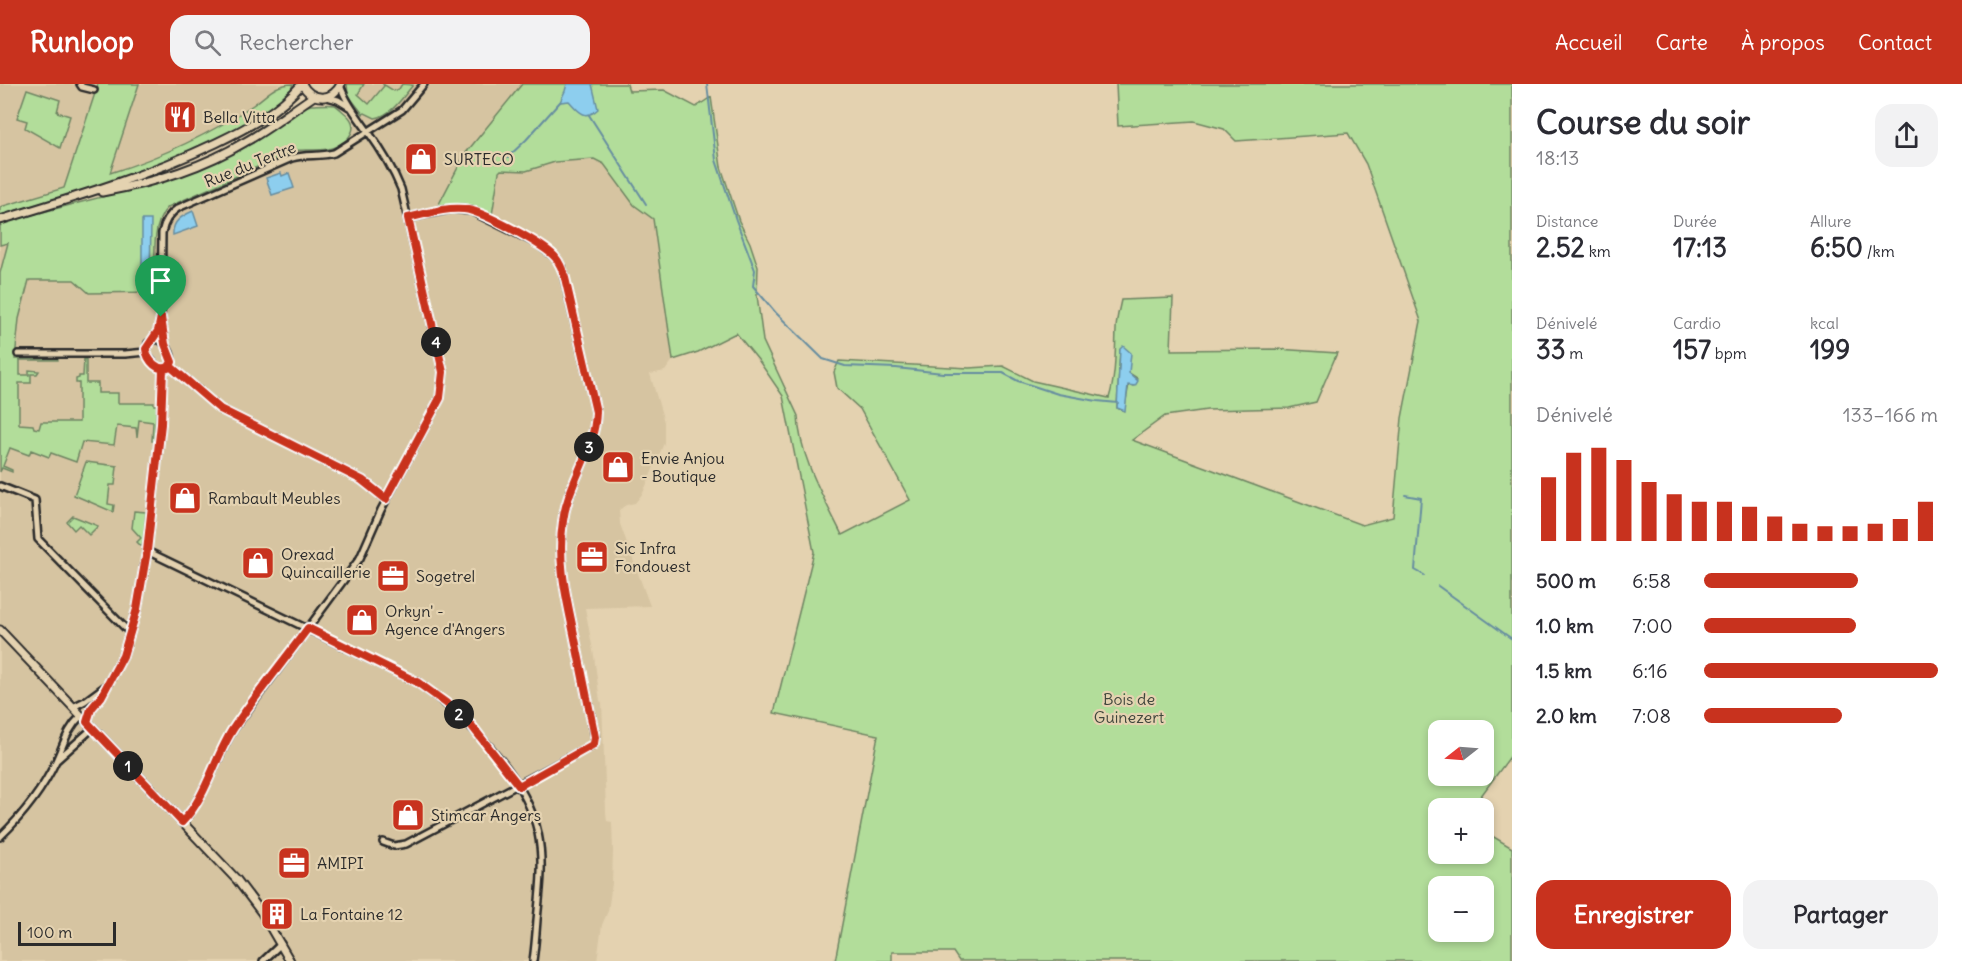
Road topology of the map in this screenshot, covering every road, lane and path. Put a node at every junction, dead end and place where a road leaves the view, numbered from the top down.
1 (80, 84) edge
2 (302, 84) edge
3 (340, 84) edge
4 (424, 84) edge
5 (94, 90) dead end
6 (314, 96) junction
7 (327, 97) junction
8 (352, 109) junction
9 (369, 132) junction
10 (79, 196) junction
11 (408, 218) junction
12 (0, 220) edge
13 (161, 317) junction
14 (152, 340) junction
15 (165, 344) junction
16 (146, 352) junction
17 (18, 354) dead end
18 (170, 366) junction
19 (163, 369) junction
20 (0, 486) edge
21 (386, 499) junction
22 (147, 551) junction
23 (308, 628) junction
24 (0, 630) edge
25 (130, 633) junction
26 (104, 687) junction
27 (73, 707) junction
28 (81, 716) junction
29 (87, 722) junction
30 (93, 728) junction
31 (56, 761) junction
32 (519, 786) junction
33 (182, 822) junction
34 (0, 837) edge
35 (383, 842) dead end
36 (281, 944) junction
37 (263, 961) edge
38 (290, 961) edge
39 (533, 961) edge

1 - 5 street
2 - 6 main road
2 - 10 main road
3 - 7 main road
3 - 8 street
4 - 9 street, Rue du Tertre
6 - 7 main road
6 - 10 main road
7 - 8 street
8 - 9 street
9 - 11 street
9 - 13 street, Rue du Tertre
10 - 12 main road
11 - 21 street
11 - 32 street
13 - 14 street, Rue du Tertre
13 - 15 street, Rue du Tertre
14 - 15 street
14 - 16 street
15 - 18 street
16 - 17 street
16 - 19 street
18 - 19 street
18 - 21 street
19 - 22 street
20 - 25 street
21 - 23 street
22 - 23 street
22 - 25 street
23 - 32 street
23 - 33 street
24 - 27 main road
25 - 26 street
26 - 27 street
26 - 29 street
27 - 28 main road
28 - 29 main road
28 - 31 street
29 - 30 main road
30 - 31 street
30 - 33 main road
31 - 34 street
32 - 35 street
32 - 39 street
33 - 36 main road
36 - 37 street
36 - 38 main road

